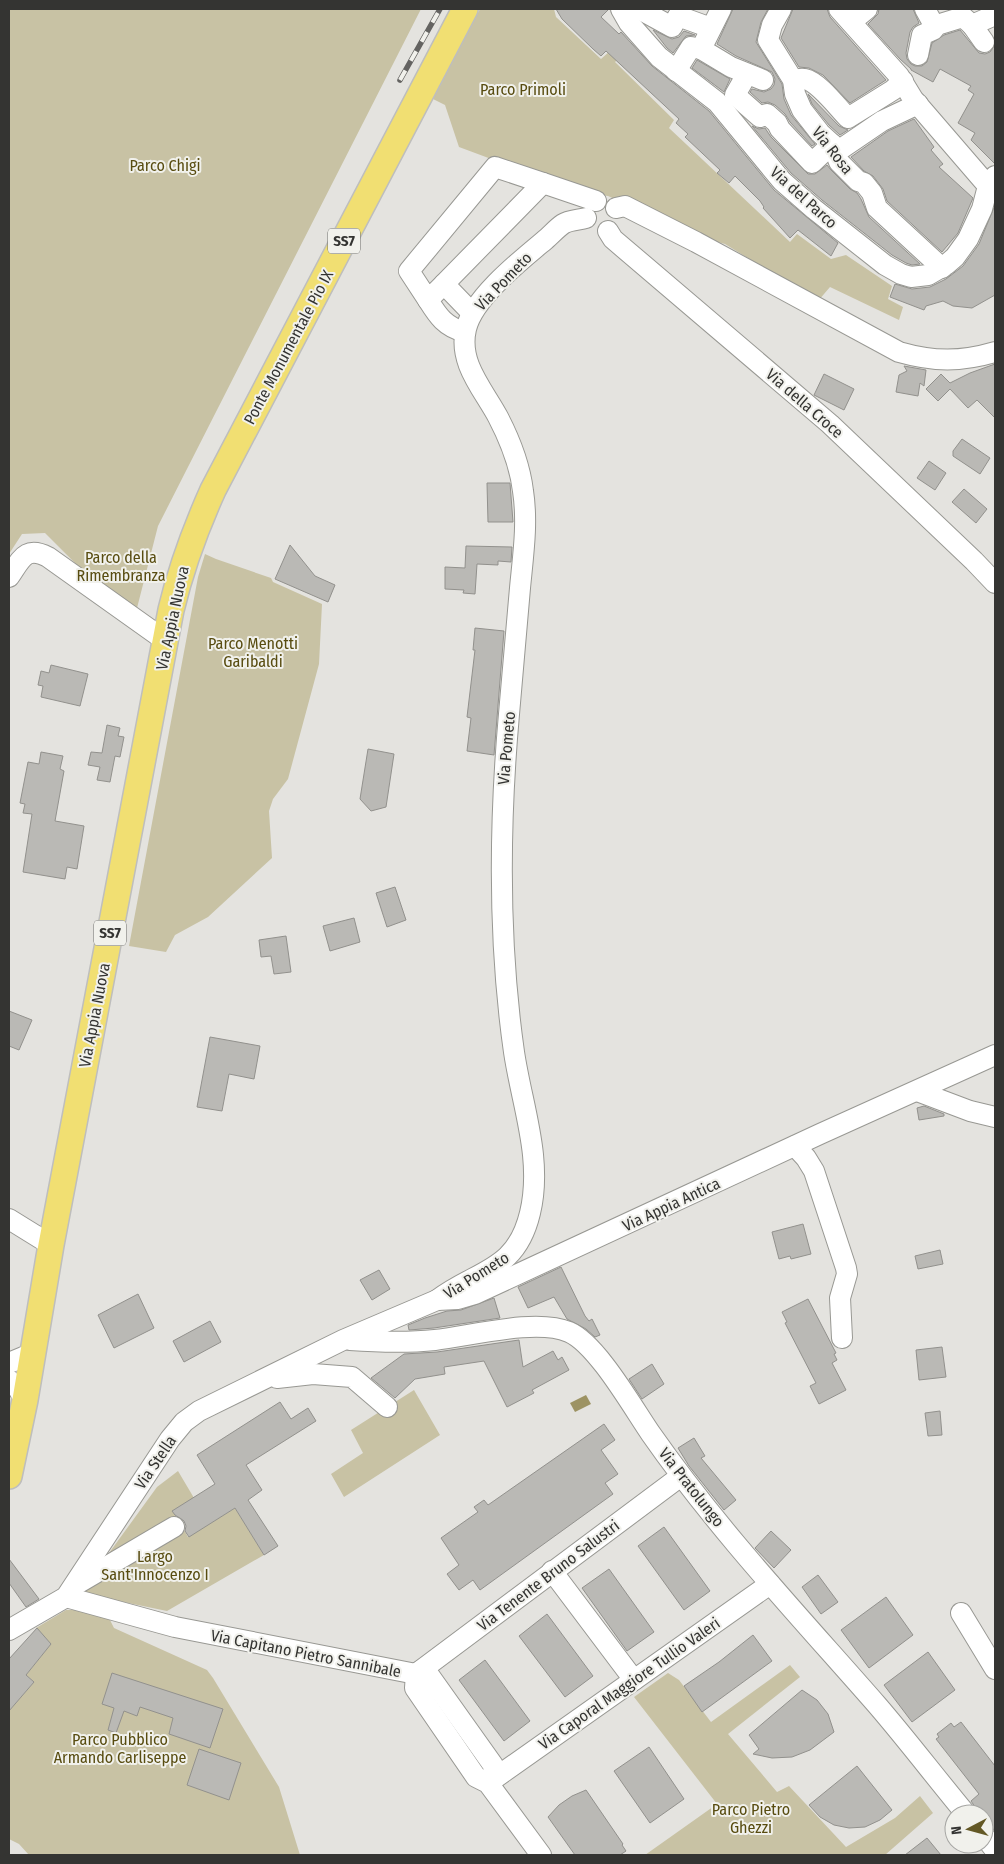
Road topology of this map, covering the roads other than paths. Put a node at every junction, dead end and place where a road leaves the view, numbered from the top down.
1 (466, 9) edge
2 (621, 9) edge
3 (639, 9) edge
4 (721, 9) edge
5 (781, 9) edge
6 (867, 9) edge
7 (925, 9) edge
8 (845, 15) edge
9 (995, 15) edge
10 (972, 26) junction
11 (935, 27) junction
12 (711, 28) junction
13 (984, 42) dead end
14 (701, 49) junction
15 (918, 55) dead end
16 (765, 70) junction
17 (676, 72) junction
18 (802, 80) junction
19 (903, 81) junction
20 (918, 104) junction
21 (834, 148) junction
22 (992, 181) edge
23 (543, 183) junction
24 (616, 208) junction
25 (591, 210) junction
26 (608, 231) junction
27 (942, 268) junction
28 (444, 284) junction
29 (428, 300) junction
30 (472, 313) junction
31 (465, 332) junction
32 (995, 352) edge
33 (222, 473) joint
34 (9, 577) edge
35 (995, 583) edge
36 (166, 642) junction
37 (995, 1055) edge
38 (917, 1091) junction
39 (995, 1117) edge
40 (794, 1146) junction
41 (9, 1219) edge
42 (51, 1245) junction
43 (437, 1300) junction
44 (842, 1338) dead end
45 (343, 1340) junction
46 (33, 1353) junction
47 (9, 1364) edge
48 (9, 1380) edge
49 (260, 1380) junction
50 (25, 1400) junction
51 (387, 1407) dead end
52 (9, 1476) edge
53 (681, 1476) junction
54 (174, 1527) dead end
55 (552, 1571) junction
56 (770, 1584) junction
57 (69, 1591) junction
58 (961, 1613) dead end
59 (9, 1630) edge
60 (995, 1669) edge
61 (418, 1672) junction
62 (634, 1680) junction
63 (491, 1780) junction
64 (958, 1804) edge
65 (541, 1855) edge

1 - 33 main road, Ponte Monumentale Pio IX / SS7
2 - 17 street, Via del Parco
3 - 12 street
4 - 12 street
5 - 16 street, Via Rosa
6 - 8 street
7 - 11 street
8 - 19 street
9 - 10 street
10 - 11 street
10 - 13 street
11 - 15 street
12 - 14 street
14 - 16 street
14 - 17 street
16 - 18 street, Via Rosa
16 - 21 street
17 - 27 street, Via del Parco
18 - 19 street
18 - 21 street, Via Rosa
19 - 20 street
20 - 21 street
20 - 22 street
21 - 27 street, Via Rosa
22 - 27 street, Via del Parco
23 - 25 street
23 - 28 street
23 - 29 street
24 - 25 street
24 - 26 street
24 - 32 street
25 - 26 street
25 - 30 street, Via Pometo
26 - 35 street, Via della Croce
28 - 29 street
28 - 30 street
29 - 31 street
30 - 31 street, Via Pometo
31 - 43 street, Via Pometo
33 - 36 main road, Via Appia Nuova / SS7
34 - 36 street
36 - 42 main road, Via Appia Nuova / SS7
37 - 38 street, Via Appia Antica
38 - 39 street
38 - 40 street, Via Appia Antica
40 - 43 street, Via Appia Antica
40 - 44 street
41 - 42 street
42 - 46 main road, Via Appia Nuova / SS7
43 - 45 street, Via Appia Antica
45 - 49 street, Via Stella
45 - 53 street, Via Pratolungo
46 - 47 street
46 - 50 main road, Via Appia Nuova / SS7
48 - 50 street
49 - 51 street
49 - 57 street, Via Stella
50 - 52 main road, Via Appia Nuova / SS7
53 - 55 street, Via Tenente Bruno Salustri
53 - 56 street, Via Pratolungo
54 - 57 street
55 - 61 street, Via Tenente Bruno Salustri
55 - 62 street
56 - 62 street, Via Caporal Maggiore Tullio Valeri
56 - 64 street, Via Pratolungo
57 - 59 street, Via Stella
57 - 61 street, Via Capitano Pietro Sannibale
58 - 60 street
61 - 63 street, Via Capitano Pietro Sannibale
62 - 63 street, Via Caporal Maggiore Tullio Valeri
63 - 65 street, Via Capitano Pietro Sannibale

